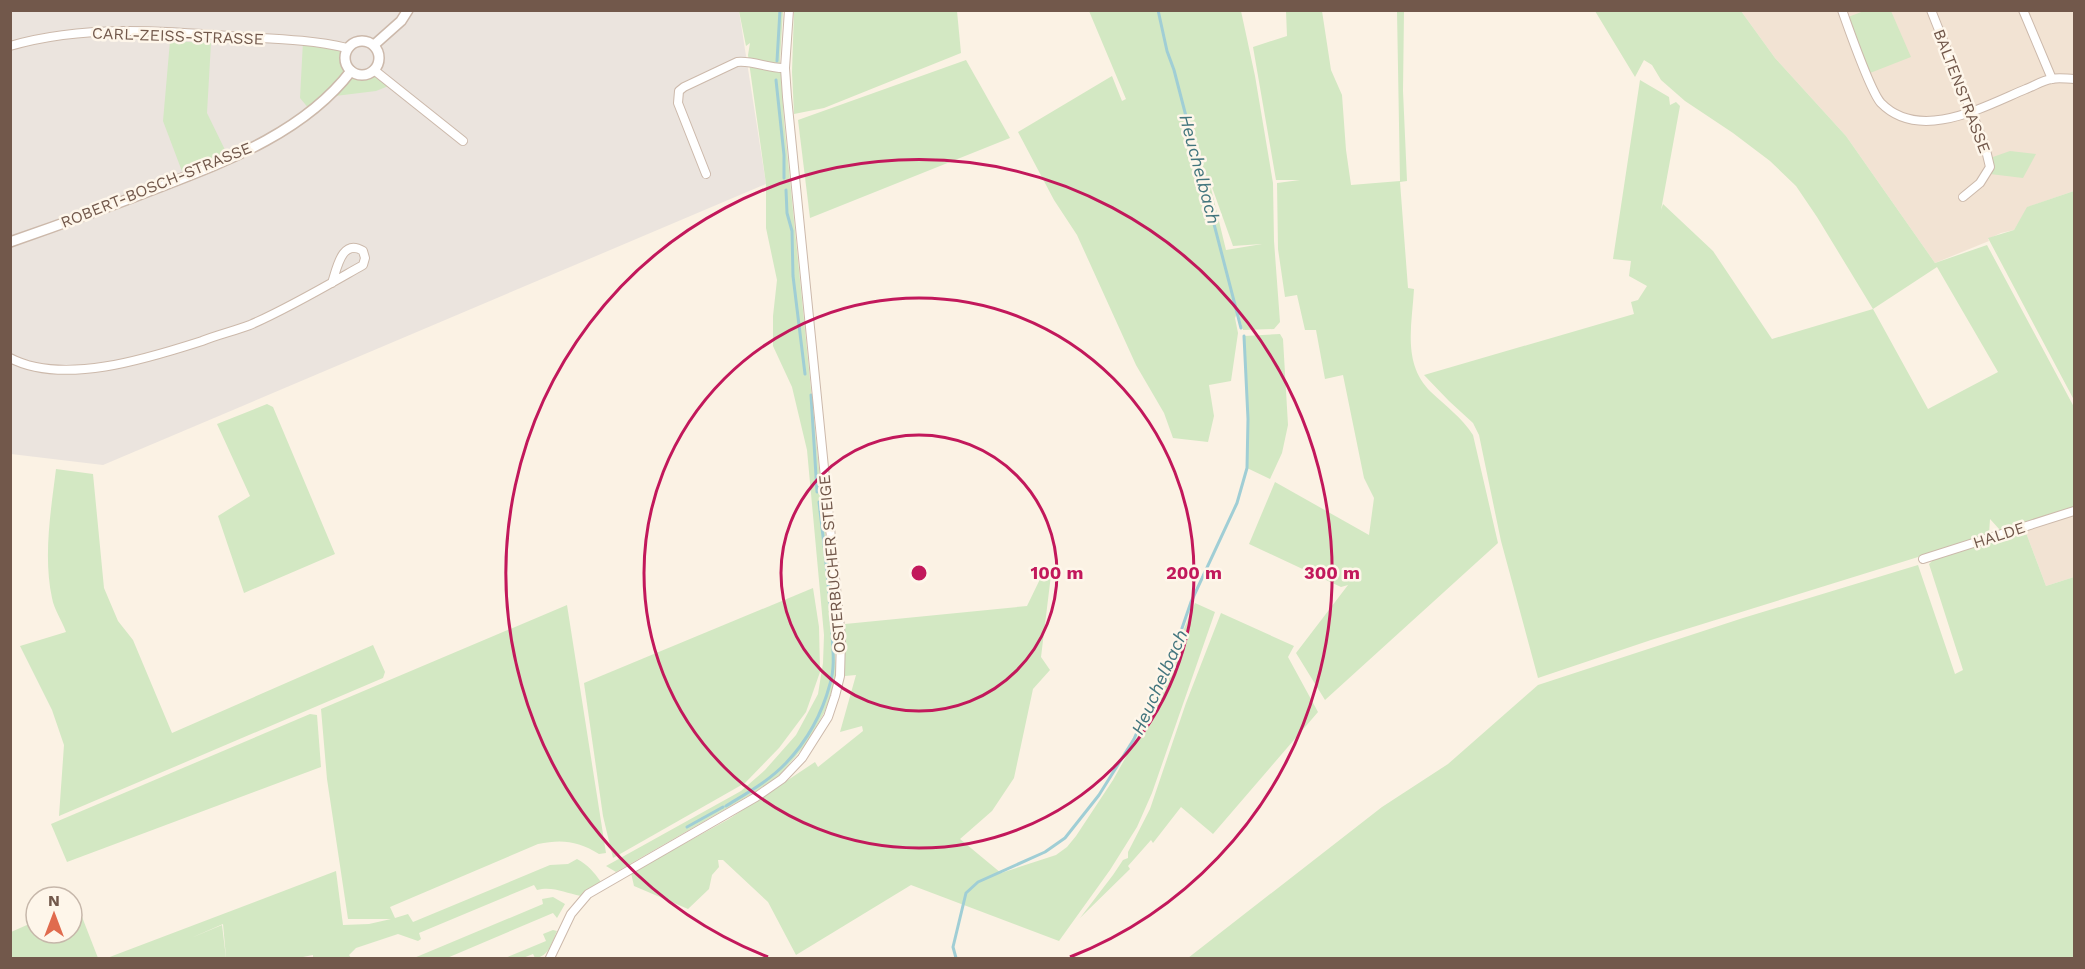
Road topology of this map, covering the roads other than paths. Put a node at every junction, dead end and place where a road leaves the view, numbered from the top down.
1 (408, 10) edge
2 (789, 10) edge
3 (1842, 10) edge
4 (1931, 10) edge
5 (2023, 10) edge
6 (374, 45) junction
7 (10, 46) edge
8 (347, 48) junction
9 (785, 68) junction
10 (374, 70) junction
11 (351, 71) junction
12 (2074, 78) edge
13 (2052, 79) junction
14 (1970, 112) junction
15 (463, 141) dead end
16 (706, 174) dead end
17 (1963, 197) dead end
18 (10, 242) edge
19 (332, 283) junction
20 (10, 358) edge
21 (2074, 511) edge
22 (1923, 559) dead end
23 (550, 958) edge

1 - 6 street
2 - 9 street, OSTERBUCHER STEIGE
3 - 14 street
4 - 14 street, BALTENSTRASSE
5 - 13 street
6 - 8 street
6 - 10 street
7 - 8 street, CARL-ZEISS-STRASSE
8 - 11 street
9 - 16 street
9 - 23 street, OSTERBUCHER STEIGE
10 - 11 street
10 - 15 street
11 - 18 street, ROBERT-BOSCH-STRASSE
12 - 13 street
13 - 14 street
14 - 17 street, BALTENSTRASSE
19 - 19 street
19 - 20 street
21 - 22 street, HALDE

